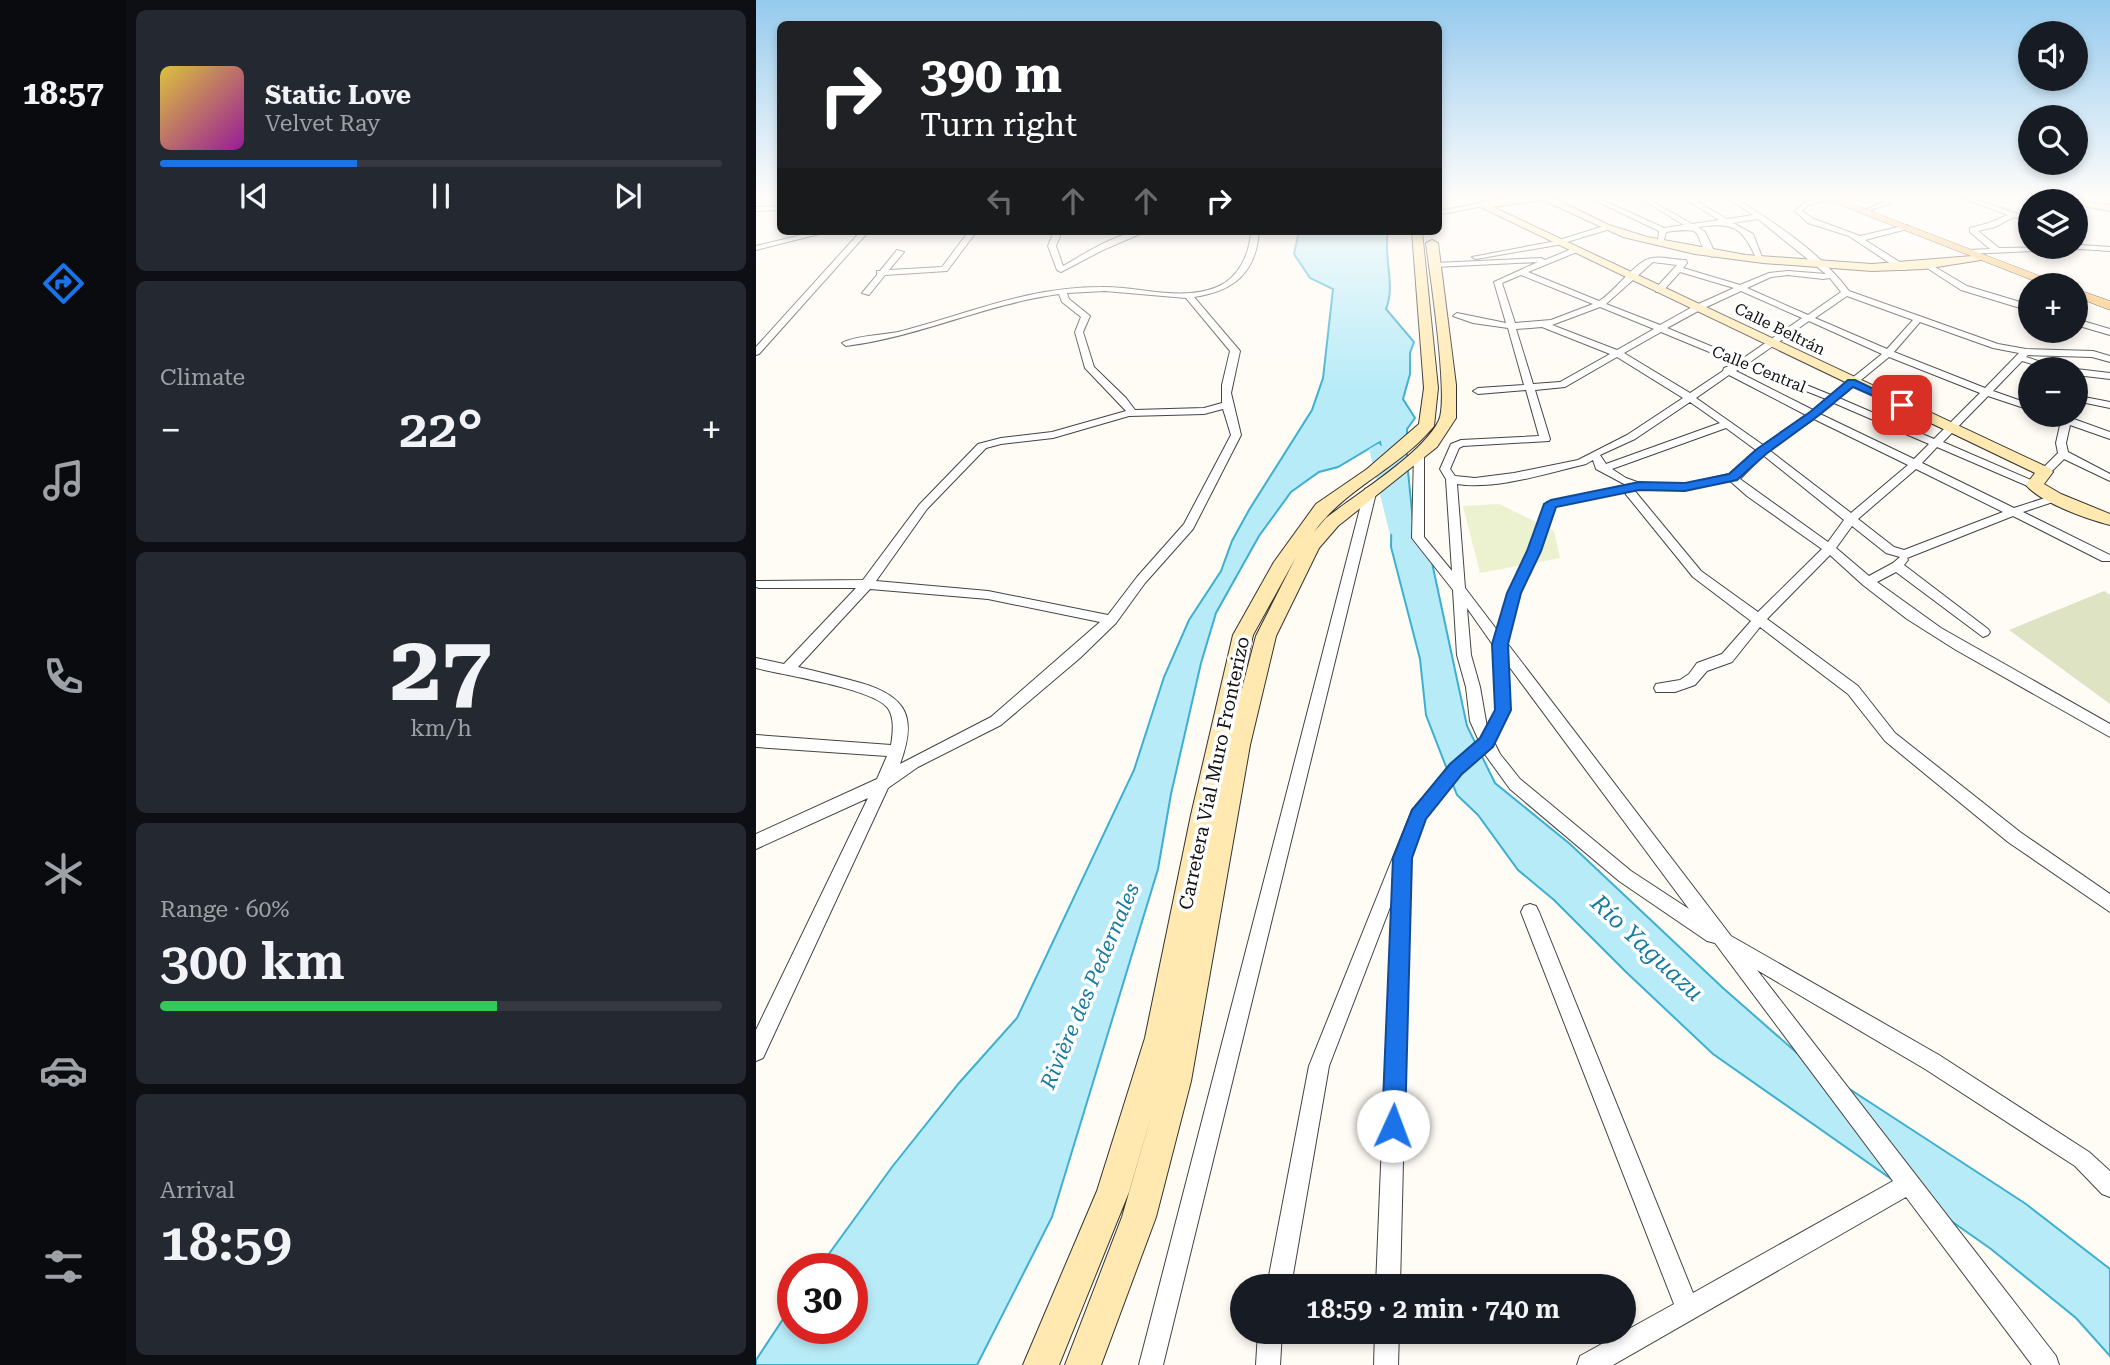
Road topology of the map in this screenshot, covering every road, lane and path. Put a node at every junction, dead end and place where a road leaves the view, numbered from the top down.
1 (838, 261) edge
2 (892, 261) edge
3 (950, 261) edge
4 (1058, 261) edge
5 (1077, 261) edge
6 (1247, 261) edge
7 (1420, 261) edge
8 (1434, 261) edge
9 (1536, 261) edge
10 (1551, 261) edge
11 (1597, 261) edge
12 (1651, 261) edge
13 (1655, 261) edge
14 (1683, 261) edge
15 (1765, 261) edge
16 (1815, 261) edge
17 (1892, 261) edge
18 (1950, 261) edge
19 (1993, 261) edge
20 (1435, 265) junction
21 (1681, 266) junction
22 (1930, 266) junction
23 (1903, 268) junction
24 (1829, 271) junction
25 (1521, 272) junction
26 (880, 273) junction
27 (2025, 273) edge
28 (1631, 277) junction
29 (1741, 287) junction
30 (1659, 290) junction
31 (1062, 291) junction
32 (866, 293) dead end
33 (1846, 293) junction
34 (1189, 296) junction
35 (2088, 298) edge
36 (2018, 304) edge
37 (1597, 305) junction
38 (2110, 306) edge
39 (1697, 308) junction
40 (1457, 316) dead end
41 (1808, 318) junction
42 (1919, 318) junction
43 (1545, 325) junction
44 (2088, 325) edge
45 (1510, 326) junction
46 (1659, 328) junction
47 (2110, 332) edge
48 (846, 343) dead end
49 (1770, 344) junction
50 (756, 352) edge
51 (1888, 353) junction
52 (1619, 354) junction
53 (2023, 355) junction
54 (2028, 357) edge
55 (2110, 359) edge
56 (1740, 361) junction
57 (1727, 370) junction
58 (2088, 373) edge
59 (2110, 376) edge
60 (1852, 383) junction
61 (1529, 389) junction
62 (1478, 391) dead end
63 (1984, 392) junction
64 (1687, 397) junction
65 (1833, 399) junction
66 (2088, 399) edge
67 (2018, 403) edge
68 (1226, 405) junction
69 (2110, 405) edge
70 (1132, 412) junction
71 (1814, 414) junction
72 (1725, 425) junction
73 (2088, 426) edge
74 (1952, 427) junction
75 (2065, 427) edge
76 (2110, 436) edge
77 (1935, 442) junction
78 (1761, 451) junction
79 (1419, 454) junction
80 (1594, 454) junction
81 (2063, 454) junction
82 (1582, 462) junction
83 (1915, 464) junction
84 (1604, 468) junction
85 (2108, 474) edge
86 (1733, 477) junction
87 (1451, 478) junction
88 (2040, 479) junction
89 (1633, 487) junction
90 (1371, 489) junction
91 (2055, 498) junction
92 (2013, 512) junction
93 (1850, 520) junction
94 (2110, 520) edge
95 (1830, 548) junction
96 (1907, 553) junction
97 (2109, 557) edge
98 (1897, 566) junction
99 (1867, 582) junction
100 (759, 584) dead end
101 (867, 584) junction
102 (1760, 618) junction
103 (1111, 620) junction
104 (1983, 632) dead end
105 (1500, 644) junction
106 (756, 663) edge
107 (786, 671) junction
108 (1661, 688) dead end
109 (2110, 731) edge
110 (756, 741) edge
111 (1487, 743) junction
112 (896, 751) junction
113 (882, 784) junction
114 (756, 842) edge
115 (1402, 858) junction
116 (2110, 904) edge
117 (1530, 912) dead end
118 (756, 1051) edge
119 (1910, 1183) junction
120 (2110, 1186) edge
121 (1281, 1274) edge
122 (1388, 1274) edge
123 (1688, 1309) junction
124 (1269, 1344) edge
125 (1387, 1344) edge
126 (1041, 1365) edge
127 (1083, 1365) edge
128 (1151, 1365) edge
129 (1268, 1365) edge
130 (1386, 1365) edge
131 (1589, 1365) edge
132 (2047, 1365) edge

1 - 50 street
2 - 26 street
3 - 26 street
4 - 5 street
6 - 34 street
7 - 126 street, Carretera Vial Muro Fronterizo
8 - 20 street, Carretera Vial Muro Fronterizo
9 - 20 street
10 - 25 street
11 - 28 street, Calle Beltrán
12 - 28 street
13 - 21 street
14 - 21 street
15 - 24 street
16 - 24 street
17 - 23 street
18 - 22 street
19 - 27 main road
20 - 79 street, Carretera Vial Muro Fronterizo
21 - 29 street
21 - 30 street
22 - 23 street
22 - 36 street
23 - 24 street
24 - 29 street
24 - 33 street
25 - 37 street, Calle Central
25 - 45 street
26 - 32 street
28 - 30 street, Calle Beltrán
28 - 37 street
29 - 39 street
29 - 41 street
30 - 39 street, Calle Beltrán
31 - 34 street
31 - 48 street
31 - 70 street
33 - 41 street
33 - 42 street
34 - 68 street
35 - 38 main road
37 - 43 street
37 - 46 street, Calle Central
39 - 46 street
39 - 49 street, Calle Beltrán
40 - 45 street
41 - 49 street
41 - 51 street
42 - 51 street
42 - 53 street
43 - 45 street
43 - 52 street
44 - 47 street
45 - 61 street
46 - 52 street
46 - 56 street, Calle Central
49 - 56 street
49 - 60 street, Calle Beltrán
51 - 60 street
51 - 63 street
52 - 61 street
52 - 64 street
53 - 54 street
53 - 55 street
53 - 63 street
56 - 57 street
56 - 65 street, Calle Central
57 - 64 street
57 - 71 street
58 - 59 street
60 - 65 street
60 - 74 street, Calle Beltrán
61 - 62 street
61 - 87 street
63 - 67 street
63 - 74 street
64 - 72 street
64 - 80 street
65 - 71 street
65 - 77 street, Calle Central
66 - 69 street
68 - 70 street
68 - 103 street
70 - 101 street
71 - 78 street
71 - 83 street
72 - 78 street
72 - 84 street
73 - 76 street
74 - 77 street
74 - 88 street, Calle Beltrán
75 - 81 street
77 - 83 street
77 - 88 street, Calle Central
78 - 86 street
78 - 93 street
79 - 90 street, Carretera Vial Muro Fronterizo
79 - 105 street
80 - 82 street
80 - 84 street
81 - 85 street
81 - 88 street
82 - 84 street
82 - 87 street
83 - 92 street
83 - 93 street
84 - 89 street
86 - 89 street
86 - 95 street
87 - 111 street
88 - 91 street, Calle Central
89 - 102 street
89 - 105 street
90 - 127 street, Carretera Vial Muro Fronterizo
90 - 128 street
91 - 92 street
91 - 94 street, Calle Central
92 - 96 street
92 - 97 street
93 - 95 street
93 - 96 street
95 - 99 street
95 - 102 street
96 - 98 street
98 - 99 street
98 - 104 street
99 - 109 street
100 - 101 street
101 - 103 street
101 - 107 street
102 - 108 street
102 - 116 street
103 - 113 street
105 - 111 street
105 - 119 street
106 - 107 street
107 - 112 street
110 - 112 street
111 - 115 street
111 - 120 street
112 - 113 street
113 - 114 street
113 - 118 street
115 - 121 street
115 - 122 street
117 - 123 street
119 - 123 street
119 - 132 street
123 - 131 street
124 - 129 street
125 - 130 street

